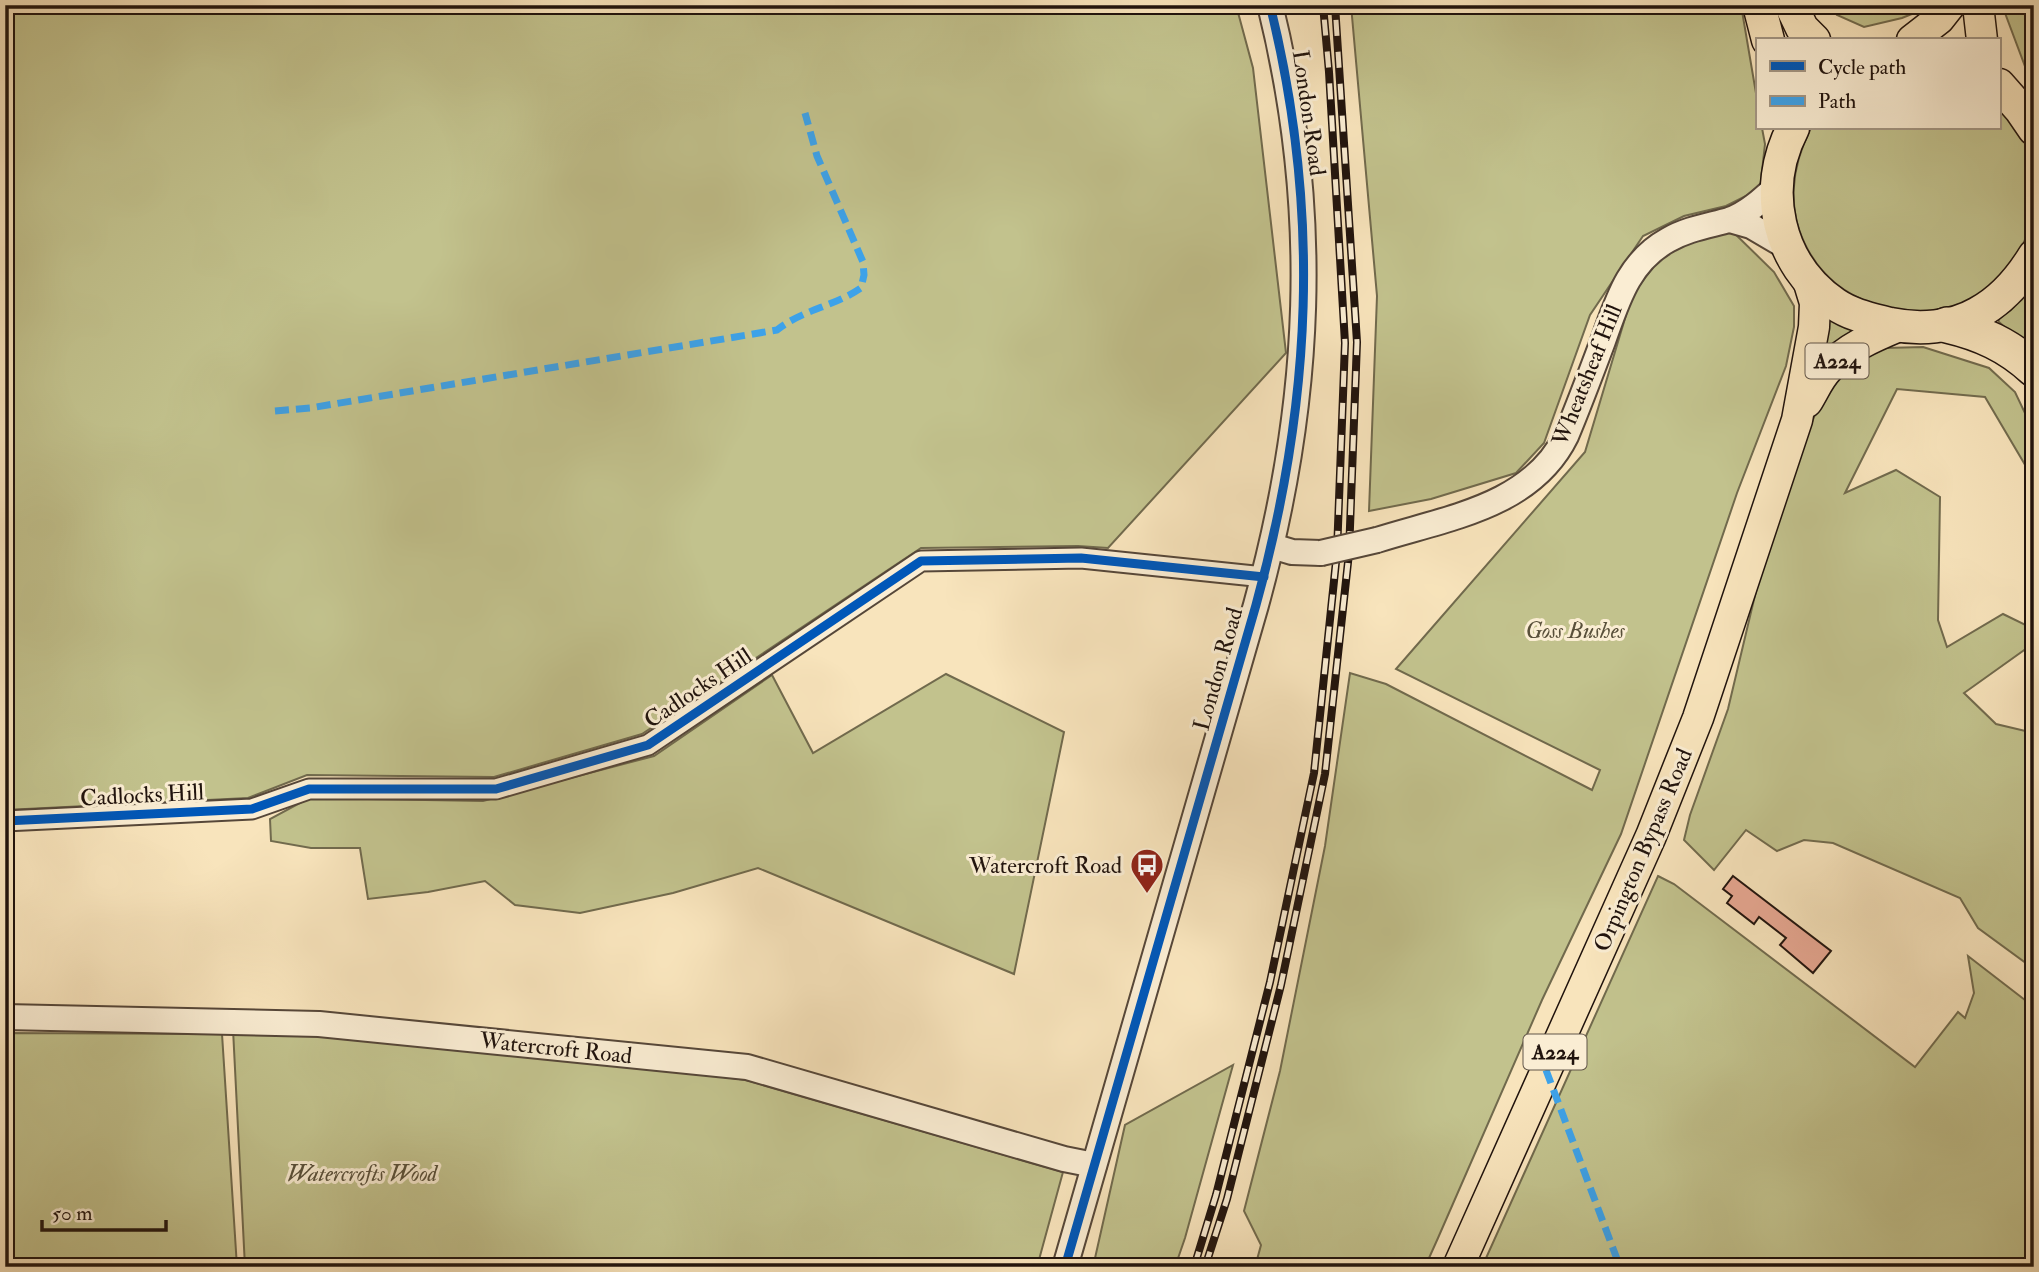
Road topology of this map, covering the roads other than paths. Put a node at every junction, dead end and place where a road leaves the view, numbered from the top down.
1 (1270, 5) edge
2 (1759, 5) edge
3 (1791, 5) edge
4 (1950, 5) edge
5 (1978, 5) edge
6 (1767, 38) edge
7 (1812, 38) edge
8 (1915, 38) edge
9 (1982, 38) edge
10 (2000, 86) edge
11 (2030, 116) edge
12 (1777, 130) edge
13 (1792, 130) edge
14 (1778, 175) junction
15 (1730, 220) junction
16 (1787, 247) junction
17 (2034, 256) edge
18 (1808, 280) junction
19 (1947, 325) junction
20 (1899, 326) junction
21 (2034, 369) edge
22 (1797, 420) junction
23 (1272, 546) junction
24 (1264, 577) junction
25 (5, 821) edge
26 (5, 1017) edge
27 (1094, 1165) junction
28 (1065, 1267) edge
29 (1458, 1267) edge

1 - 23 street, London Road
2 - 6 highway
3 - 7 highway
4 - 8 main road
5 - 9 main road
10 - 11 highway
12 - 14 highway
13 - 14 highway
14 - 15 street, Wheatsheaf Hill
14 - 16 highway
15 - 16 street
15 - 23 street, Wheatsheaf Hill, bridge
16 - 18 highway
17 - 19 highway
18 - 20 highway
18 - 22 main road, Orpington Bypass Road / A224
19 - 20 highway
19 - 21 highway
20 - 22 main road, Orpington Bypass Road / A224
22 - 29 main road, Orpington Bypass Road / A224
23 - 24 street, London Road
24 - 25 street, Cadlocks Hill
24 - 27 street, London Road
26 - 27 street, Watercroft Road
27 - 28 street, London Road

